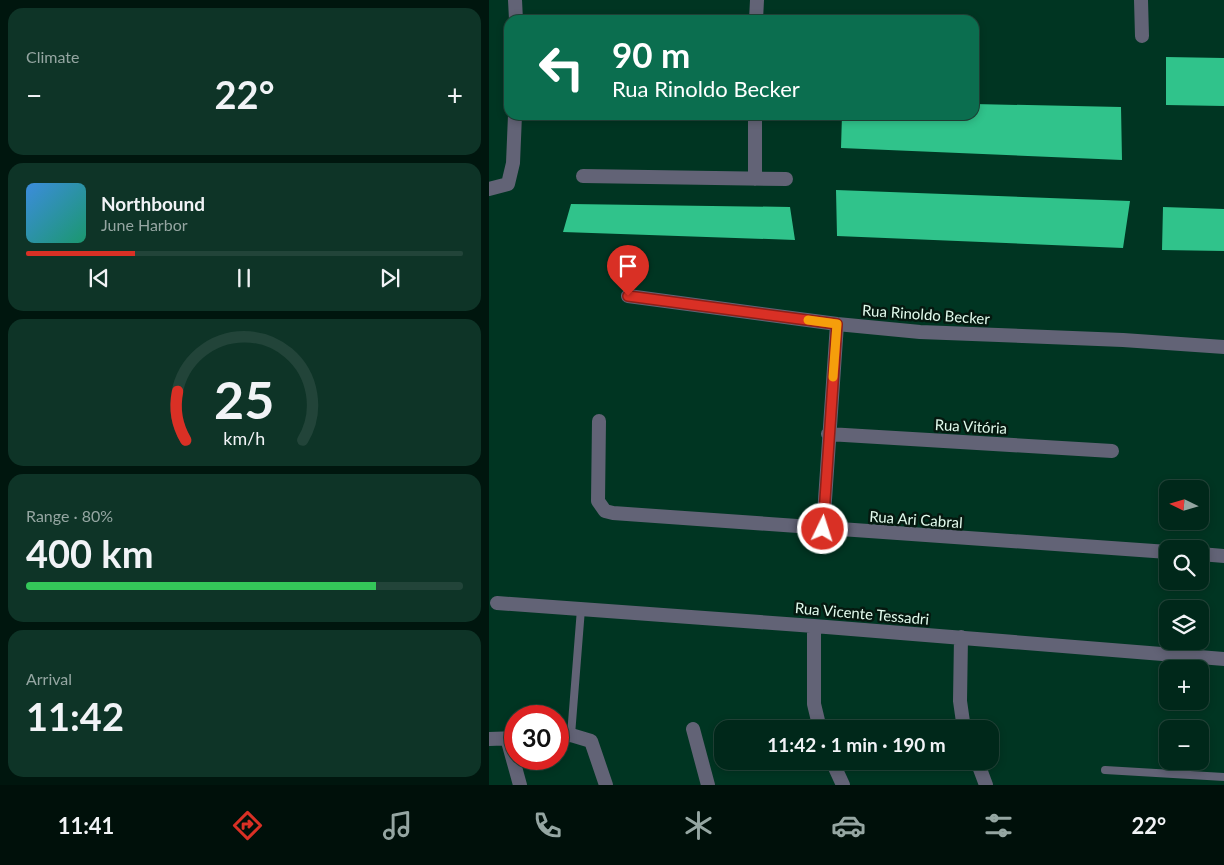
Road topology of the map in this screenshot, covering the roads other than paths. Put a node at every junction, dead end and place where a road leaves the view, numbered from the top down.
1 (515, 0) edge
2 (757, 0) edge
3 (1141, 0) edge
4 (515, 15) edge
5 (756, 15) edge
6 (1142, 36) dead end
7 (515, 120) edge
8 (755, 120) edge
9 (583, 176) dead end
10 (755, 179) junction
11 (786, 179) dead end
12 (489, 190) edge
13 (628, 296) dead end
14 (837, 324) junction
15 (1224, 347) edge
16 (599, 420) dead end
17 (828, 434) junction
18 (1112, 451) dead end
19 (823, 529) junction
20 (1159, 551) edge
21 (1209, 555) edge
22 (1224, 556) edge
23 (497, 603) dead end
24 (581, 609) junction
25 (814, 626) junction
26 (961, 638) junction
27 (1224, 659) edge
28 (569, 705) edge
29 (818, 720) edge
30 (962, 720) edge
31 (693, 729) dead end
32 (569, 737) edge
33 (504, 738) edge
34 (489, 739) edge
35 (517, 770) edge
36 (836, 770) edge
37 (980, 770) edge
38 (1105, 770) dead end
39 (1224, 777) edge
40 (520, 785) edge
41 (606, 785) edge
42 (708, 785) edge
43 (843, 785) edge
44 (986, 785) edge

1 - 4 street
2 - 5 street
3 - 6 street
7 - 12 street
8 - 10 street
9 - 10 street
10 - 11 street
13 - 14 street, Rua Rinoldo Becker
14 - 15 street, Rua Rinoldo Becker
14 - 17 street
16 - 19 street, Rua Ari Cabral
17 - 18 street, Rua Vitória
17 - 19 street
19 - 20 street, Rua Ari Cabral
21 - 22 street
23 - 24 street, Rua Vicente Tessadri
24 - 25 street, Rua Vicente Tessadri
24 - 28 lane
25 - 26 street, Rua Vicente Tessadri
25 - 29 street
26 - 27 street, Rua Vicente Tessadri
26 - 30 street
31 - 42 street
32 - 41 street
33 - 34 street
35 - 40 street
36 - 43 street
37 - 44 street
38 - 39 lane

